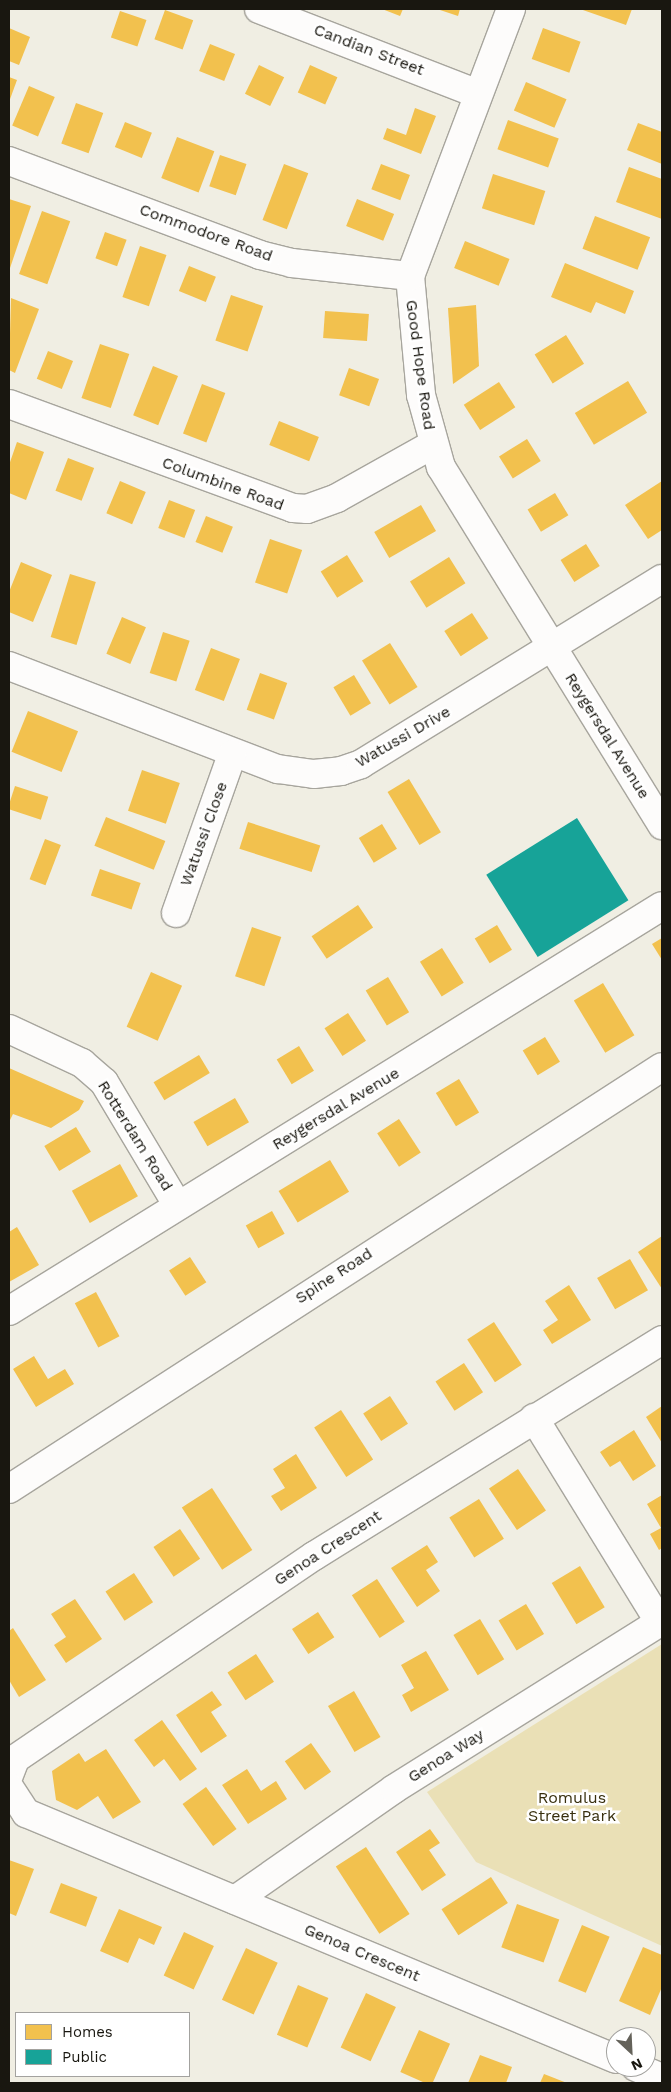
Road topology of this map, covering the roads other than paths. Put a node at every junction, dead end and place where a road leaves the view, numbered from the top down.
1 (259, 9) edge
2 (511, 9) edge
3 (478, 94) junction
4 (9, 161) edge
5 (410, 276) junction
6 (9, 404) edge
7 (432, 445) junction
8 (662, 579) edge
9 (552, 646) junction
10 (9, 666) edge
11 (232, 754) junction
12 (662, 825) edge
13 (662, 906) edge
14 (176, 913) dead end
15 (9, 1029) edge
16 (662, 1067) edge
17 (178, 1206) junction
18 (9, 1311) edge
19 (662, 1340) edge
20 (534, 1418) junction
21 (9, 1489) edge
22 (661, 1622) edge
23 (9, 1775) edge
24 (9, 1787) edge
25 (235, 1900) junction
26 (606, 2055) edge

1 - 3 street, Candian Street
2 - 3 street, Good Hope Road
3 - 5 street, Good Hope Road
4 - 5 street, Commodore Road
5 - 7 street, Good Hope Road
6 - 7 street, Columbine Road
7 - 9 street, Good Hope Road
8 - 9 street, Watussi Drive
9 - 11 street, Watussi Drive
9 - 12 street, Reygersdal Avenue
10 - 11 street, Watussi Drive
11 - 14 street, Watussi Close
13 - 17 street, Reygersdal Avenue
15 - 17 street, Rotterdam Road
16 - 21 street, Spine Road
17 - 18 street, Reygersdal Avenue
19 - 20 street, Genoa Crescent
20 - 22 street
20 - 23 street, Genoa Crescent
22 - 25 street, Genoa Way
24 - 25 street, Genoa Crescent
25 - 26 street, Genoa Crescent

